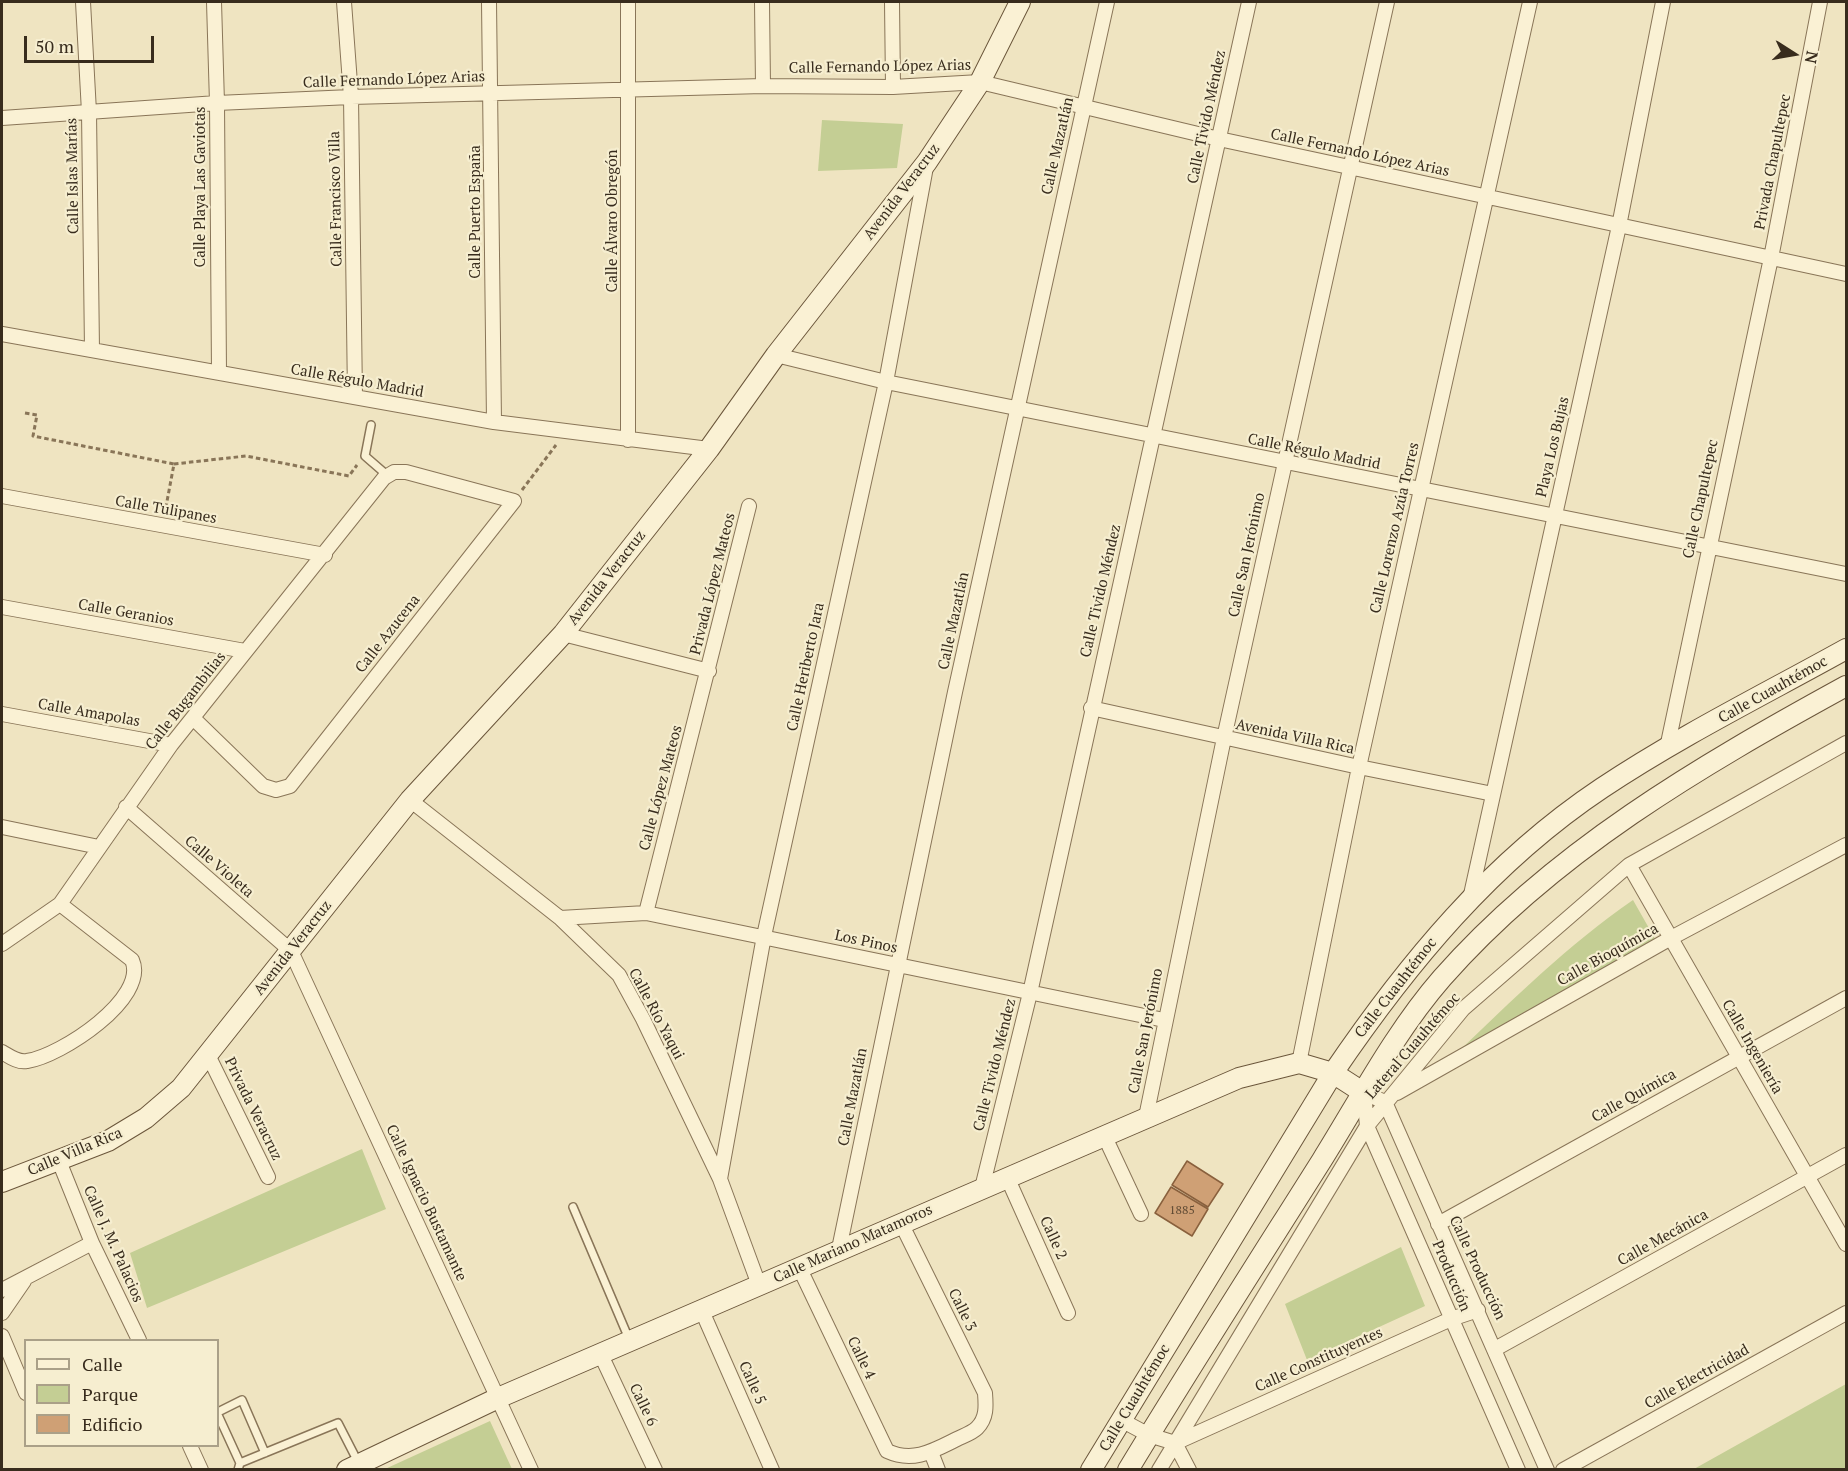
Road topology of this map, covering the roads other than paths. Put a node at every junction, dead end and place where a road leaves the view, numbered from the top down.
1 (83, 2) edge
2 (214, 2) edge
3 (344, 2) edge
4 (489, 2) edge
5 (628, 2) edge
6 (762, 2) edge
7 (892, 2) edge
8 (1020, 2) edge
9 (1107, 2) edge
10 (1249, 2) edge
11 (1387, 2) edge
12 (1530, 2) edge
13 (1663, 2) edge
14 (1820, 2) edge
15 (980, 82) junction
16 (763, 86) junction
17 (893, 87) junction
18 (630, 91) junction
19 (492, 93) junction
20 (351, 97) junction
21 (217, 103) junction
22 (1084, 107) junction
23 (89, 112) junction
24 (2, 118) edge
25 (1219, 139) junction
26 (927, 162) junction
27 (1351, 168) junction
28 (1486, 197) junction
29 (1619, 226) junction
30 (1771, 258) junction
31 (1846, 274) edge
32 (2, 334) edge
33 (92, 350) junction
34 (776, 355) junction
35 (219, 373) junction
36 (886, 382) junction
37 (355, 397) junction
38 (1017, 407) junction
39 (494, 422) junction
40 (371, 425) dead end
41 (1153, 435) junction
42 (628, 440) junction
43 (709, 449) junction
44 (1285, 463) junction
45 (391, 474) junction
46 (1421, 490) junction
47 (2, 496) edge
48 (749, 506) dead end
49 (1554, 516) junction
50 (1707, 548) junction
51 (324, 555) junction
52 (1846, 574) edge
53 (2, 607) edge
54 (563, 634) junction
55 (1846, 649) edge
56 (245, 651) junction
57 (709, 671) junction
58 (1846, 686) edge
59 (1091, 708) junction
60 (2, 714) edge
61 (193, 718) junction
62 (1224, 738) junction
63 (1846, 743) edge
64 (171, 745) junction
65 (1667, 748) junction
66 (1359, 767) junction
67 (1493, 794) junction
68 (410, 800) junction
69 (126, 807) junction
70 (2, 828) edge
71 (1846, 845) edge
72 (99, 847) junction
73 (1629, 865) junction
74 (1470, 899) junction
75 (60, 904) junction
76 (646, 913) junction
77 (560, 918) junction
78 (764, 936) junction
79 (1671, 938) junction
80 (3, 942) edge
81 (291, 951) junction
82 (897, 965) junction
83 (1030, 993) junction
84 (1846, 998) edge
85 (1164, 1020) junction
86 (2, 1052) edge
87 (208, 1055) junction
88 (1738, 1057) junction
89 (1299, 1063) junction
90 (1333, 1073) junction
91 (1364, 1093) junction
92 (1387, 1100) junction
93 (146, 1118) joint
94 (1146, 1118) junction
95 (1367, 1126) junction
96 (1104, 1135) junction
97 (1846, 1155) edge
98 (59, 1161) junction
99 (268, 1177) dead end
100 (1007, 1177) junction
101 (1808, 1177) junction
102 (720, 1179) junction
103 (2, 1182) edge
104 (982, 1188) junction
105 (573, 1208) dead end
106 (1141, 1214) dead end
107 (901, 1223) junction
108 (1438, 1224) junction
109 (92, 1243) junction
110 (1846, 1244) edge
111 (839, 1249) junction
112 (800, 1267) junction
113 (25, 1280) junction
114 (759, 1285) junction
115 (2, 1290) edge
116 (1478, 1310) junction
117 (702, 1311) junction
118 (2, 1313) edge
119 (1068, 1313) dead end
120 (1846, 1313) edge
121 (1451, 1318) junction
122 (2, 1336) edge
123 (138, 1339) edge
124 (630, 1341) junction
125 (1495, 1349) junction
126 (601, 1355) junction
127 (24, 1388) edge
128 (498, 1398) junction
129 (219, 1413) edge
130 (219, 1416) edge
131 (1121, 1420) junction
132 (1149, 1435) junction
133 (1175, 1443) junction
134 (190, 1447) edge
135 (265, 1452) junction
136 (931, 1452) junction
137 (239, 1466) edge
138 (353, 1467) edge
139 (1545, 1469) edge
140 (201, 1470) edge
141 (531, 1470) edge
142 (655, 1470) edge
143 (772, 1470) edge
144 (938, 1470) edge
145 (1091, 1470) edge
146 (1128, 1470) edge
147 (1159, 1470) edge
148 (1189, 1470) edge
149 (1518, 1470) edge
150 (1563, 1470) edge

1 - 23 street, Calle Islas Marías
2 - 21 street, Calle Playa Las Gaviotas
3 - 20 street, Calle Francisco Villa
4 - 19 street, Calle Puerto España
5 - 18 street, Calle Álvaro Obregón
6 - 16 street
7 - 17 street
8 - 15 main road, Avenida Veracruz
9 - 22 street, Calle Mazatlán
10 - 25 street, Calle Tivido Méndez
11 - 27 street, Calle San Jerónimo
12 - 28 street, Calle Lorenzo Azúa Torres
13 - 29 street, Playa Los Bujas
14 - 30 street, Privada Chapultepec
15 - 17 street, Calle Fernando López Arias
15 - 22 street, Calle Fernando López Arias
15 - 26 main road, Avenida Veracruz
16 - 17 street, Calle Fernando López Arias
16 - 18 street, Calle Fernando López Arias
18 - 19 street, Calle Fernando López Arias
18 - 42 street, Calle Álvaro Obregón
19 - 20 street, Calle Fernando López Arias
19 - 39 street, Calle Puerto España
20 - 21 street, Calle Fernando López Arias
20 - 37 street, Calle Francisco Villa
21 - 23 street, Calle Fernando López Arias
21 - 35 street, Calle Playa Las Gaviotas
22 - 25 street, Calle Fernando López Arias
22 - 38 street, Calle Mazatlán
23 - 24 street, Calle Fernando López Arias
23 - 33 street, Calle Islas Marías
25 - 27 street, Calle Fernando López Arias
25 - 41 street, Calle Tivido Méndez
26 - 34 main road, Avenida Veracruz
26 - 36 street, Calle Heriberto Jara
27 - 28 street, Calle Fernando López Arias
27 - 44 street, Calle San Jerónimo
28 - 29 street, Calle Fernando López Arias
28 - 46 street, Calle Lorenzo Azúa Torres
29 - 30 street, Calle Fernando López Arias
29 - 49 street, Playa Los Bujas
30 - 31 street, Calle Fernando López Arias
30 - 50 street, Calle Chapultepec
32 - 33 street, Calle Régulo Madrid
33 - 35 street, Calle Régulo Madrid
34 - 36 street, Calle Régulo Madrid
34 - 43 main road, Avenida Veracruz
35 - 37 street, Calle Régulo Madrid
36 - 38 street, Calle Régulo Madrid
36 - 78 street, Calle Heriberto Jara
37 - 39 street, Calle Régulo Madrid
38 - 41 street, Calle Régulo Madrid
38 - 82 street, Calle Mazatlán
39 - 42 street, Calle Régulo Madrid
40 - 45 lane
41 - 44 street, Calle Régulo Madrid
41 - 59 street, Calle Tivido Méndez
42 - 43 street, Calle Régulo Madrid
43 - 54 main road, Avenida Veracruz
44 - 46 street, Calle Régulo Madrid
44 - 62 street, Calle San Jerónimo
45 - 51 street, Calle Bugambilias
45 - 61 street, Calle Azucena
46 - 49 street, Calle Régulo Madrid
46 - 66 street, Calle Lorenzo Azúa Torres
47 - 51 street, Calle Tulipanes
48 - 57 street, Privada López Mateos
49 - 50 street, Calle Régulo Madrid
49 - 67 street, Playa Los Bujas
50 - 52 street, Calle Régulo Madrid
50 - 65 street, Calle Chapultepec
51 - 56 street, Calle Bugambilias
53 - 56 street, Calle Geranios
54 - 57 street
54 - 68 main road, Avenida Veracruz
55 - 65 main road, Calle Cuauhtémoc
56 - 61 street, Calle Bugambilias
57 - 76 street, Calle López Mateos
58 - 91 main road, Calle Cuauhtémoc
59 - 62 street, Avenida Villa Rica
59 - 83 street, Calle Tivido Méndez
60 - 64 street, Calle Amapolas
61 - 64 street, Calle Bugambilias
62 - 66 street, Avenida Villa Rica
62 - 85 street, Calle San Jerónimo
63 - 73 street, Lateral Cuauhtémoc
64 - 69 street, Calle Bugambilias
65 - 74 main road, Calle Cuauhtémoc
66 - 67 street, Avenida Villa Rica
66 - 89 street, Calle Lorenzo Azúa Torres
67 - 74 street, Playa Los Bujas
68 - 77 street, Calle Río Yaqui
68 - 81 main road, Avenida Veracruz
69 - 72 street, Calle Bugambilias
69 - 81 street, Calle Violeta
70 - 72 street
71 - 79 street, Calle Bioquímica
72 - 75 street, Calle Bugambilias
73 - 79 street, Calle Ingeniería
73 - 92 street, Lateral Cuauhtémoc
74 - 90 main road, Calle Cuauhtémoc
75 - 80 street, Calle Bugambilias
75 - 86 street
76 - 77 street, Los Pinos
76 - 78 street, Los Pinos
77 - 102 street, Calle Río Yaqui
78 - 82 street, Los Pinos
78 - 102 street, Calle Heriberto Jara
79 - 88 street, Calle Ingeniería
79 - 92 street, Calle Bioquímica
81 - 87 main road, Avenida Veracruz
81 - 128 street, Calle Ignacio Bustamante
82 - 83 street, Los Pinos
82 - 111 street, Calle Mazatlán
83 - 85 street, Los Pinos
83 - 104 street, Calle Tivido Méndez
84 - 88 street, Calle Química
85 - 94 street, Calle San Jerónimo
87 - 93 main road, Avenida Veracruz
87 - 99 street, Privada Veracruz
88 - 101 street, Calle Ingeniería
88 - 108 street, Calle Química
89 - 90 main road
89 - 94 main road, Calle Mariano Matamoros
90 - 91 main road
90 - 131 main road, Calle Cuauhtémoc
91 - 92 street
91 - 95 street, Producción
91 - 132 main road, Calle Cuauhtémoc
92 - 95 street, Lateral Cuauhtémoc
92 - 108 street, Calle Producción
93 - 98 main road, Calle Villa Rica
94 - 96 main road, Calle Mariano Matamoros
95 - 121 street, Producción
95 - 133 street, Lateral Cuauhtémoc
96 - 100 main road, Calle Mariano Matamoros
96 - 106 street
97 - 101 street, Calle Mecánica
98 - 103 main road, Calle Villa Rica
98 - 109 street, Calle J. M. Palacios
100 - 104 main road, Calle Mariano Matamoros
100 - 119 street, Calle 2
101 - 110 street, Calle Ingeniería
101 - 125 street, Calle Mecánica
102 - 114 street, Calle Río Yaqui
104 - 107 main road, Calle Mariano Matamoros
105 - 124 lane
107 - 111 main road, Calle Mariano Matamoros
107 - 136 street, Calle 3
108 - 116 street, Calle Producción
109 - 113 street
109 - 123 street, Calle J. M. Palacios
111 - 112 main road, Calle Mariano Matamoros
112 - 114 main road, Calle Mariano Matamoros
112 - 136 street, Calle 4
113 - 115 street
113 - 118 street
114 - 117 main road, Calle Mariano Matamoros
116 - 121 street, Calle Constituyentes
116 - 125 street, Calle Producción
117 - 124 main road, Calle Mariano Matamoros
117 - 143 street, Calle 5
120 - 150 street, Calle Electricidad
121 - 133 street, Calle Constituyentes
121 - 149 street, Producción
122 - 127 street
124 - 126 main road, Calle Mariano Matamoros
125 - 139 street, Calle Producción
126 - 128 main road, Calle Mariano Matamoros
126 - 142 street, Calle 6
128 - 138 main road, Calle Mariano Matamoros
128 - 141 street, Calle Ignacio Bustamante
129 - 135 lane
130 - 137 lane
131 - 132 street
131 - 145 main road, Calle Cuauhtémoc
132 - 133 street
132 - 146 main road, Calle Cuauhtémoc
133 - 147 street, Lateral Cuauhtémoc
133 - 148 street
134 - 140 street
135 - 137 lane
135 - 138 lane
136 - 144 street

